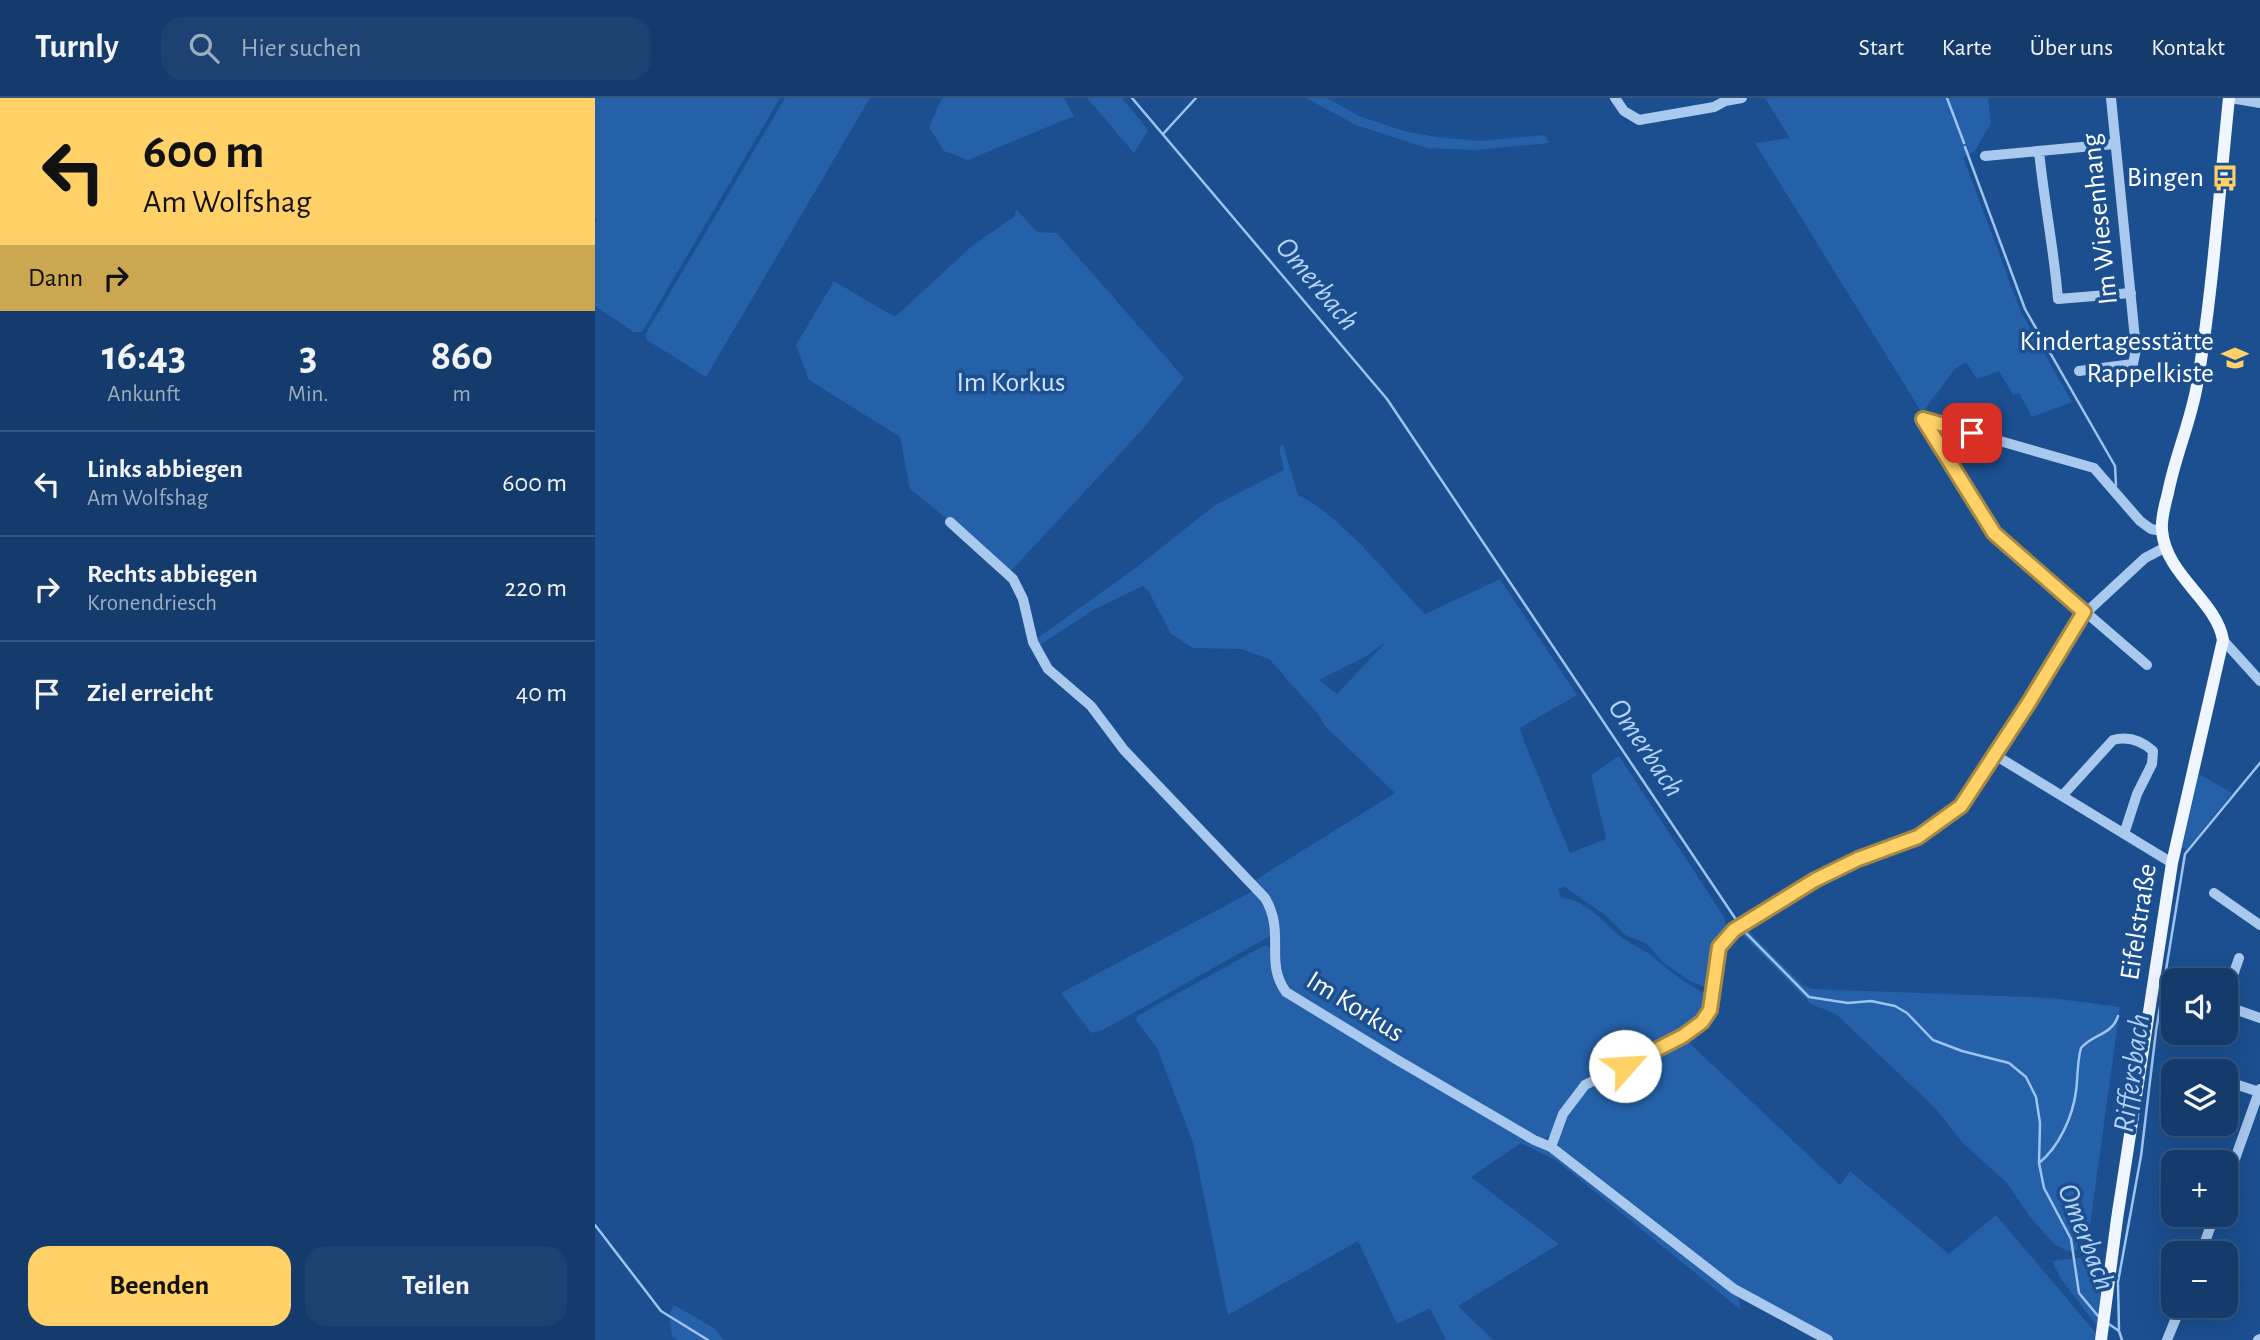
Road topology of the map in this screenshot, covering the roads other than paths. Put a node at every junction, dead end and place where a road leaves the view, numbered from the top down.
1 (1615, 98) edge
2 (1742, 98) edge
3 (2111, 98) edge
4 (2230, 98) edge
5 (1724, 100) edge
6 (2260, 103) edge
7 (2114, 144) junction
8 (2039, 151) junction
9 (1985, 156) dead end
10 (2131, 293) junction
11 (2079, 371) dead end
12 (950, 522) dead end
13 (2162, 531) junction
14 (2166, 547) junction
15 (2084, 612) junction
16 (2223, 640) junction
17 (2147, 665) dead end
18 (2260, 681) edge
19 (1995, 755) junction
20 (2061, 796) junction
21 (2124, 834) junction
22 (2172, 863) junction
23 (2214, 893) dead end
24 (2260, 925) edge
25 (2239, 958) dead end
26 (2236, 968) edge
27 (2238, 1010) edge
28 (2260, 1018) edge
29 (2238, 1084) edge
30 (2260, 1090) edge
31 (1551, 1147) junction
32 (2238, 1151) edge
33 (2176, 1318) edge
34 (2101, 1334) edge
35 (1828, 1340) edge
36 (2168, 1340) edge

1 - 5 street
2 - 5 street
3 - 7 street, Im Wiesenhang
4 - 6 street
4 - 13 main road
7 - 8 street
7 - 10 street, Im Wiesenhang
8 - 9 street
8 - 10 street
10 - 11 street, Im Wiesenhang
12 - 31 street, Im Korkus
13 - 14 main road
13 - 15 street
14 - 15 street
14 - 16 main road
15 - 17 street
15 - 19 street
16 - 18 street
16 - 22 main road, Eifelstraße
19 - 20 street
19 - 31 street
20 - 21 street
20 - 21 street
21 - 22 street
22 - 34 main road, Eifelstraße
23 - 24 street
25 - 26 street
27 - 28 street
29 - 30 street
30 - 32 street
31 - 35 street, Im Korkus
33 - 36 street

